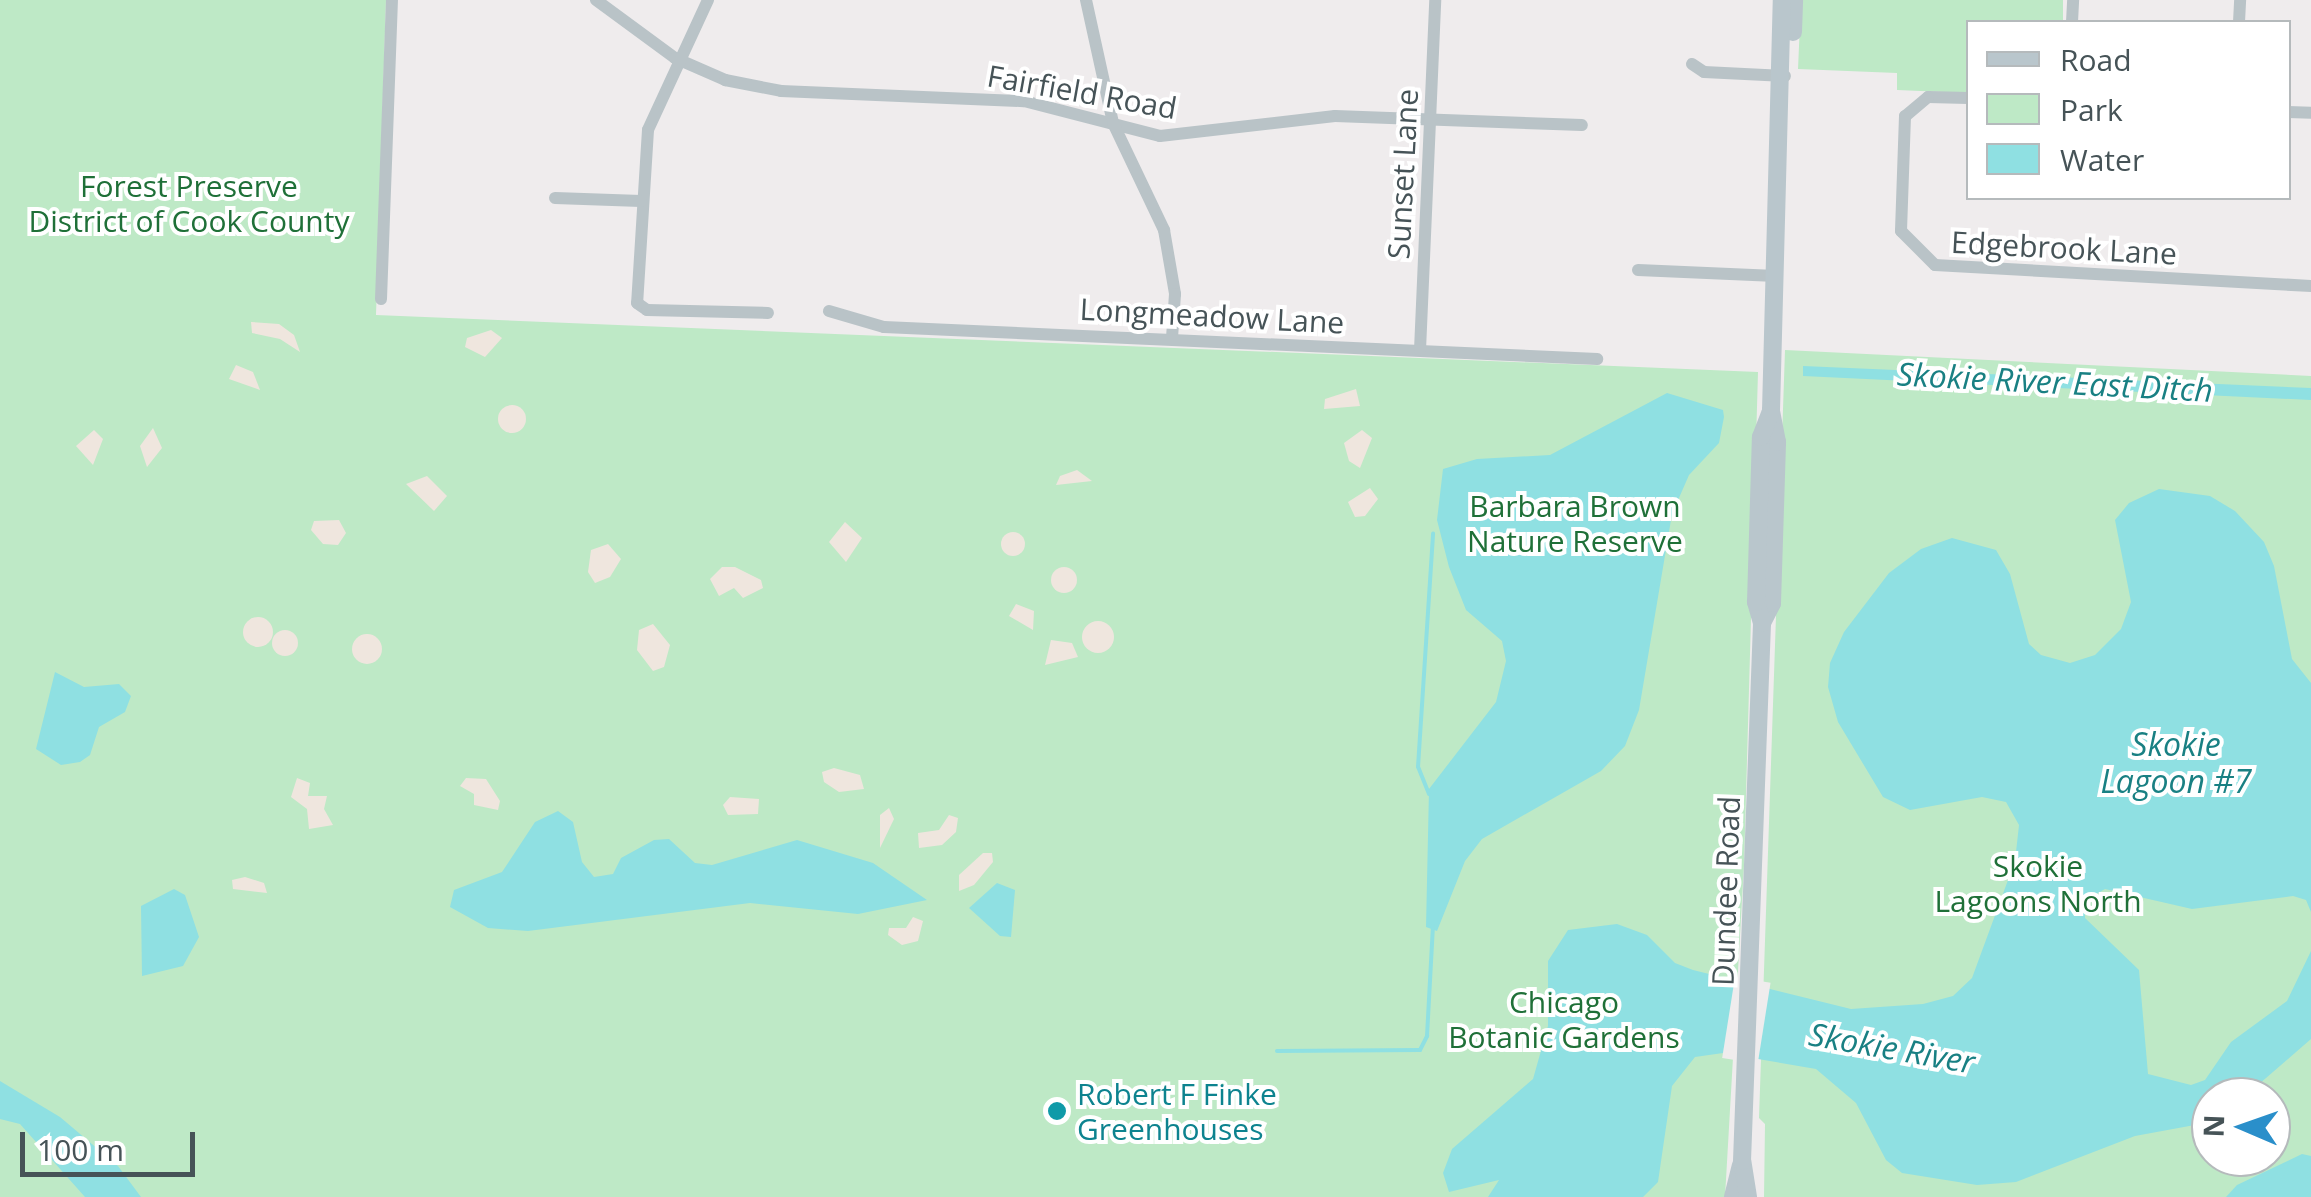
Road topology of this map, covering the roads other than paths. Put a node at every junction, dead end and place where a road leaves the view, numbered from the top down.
1 (392, 0) edge
2 (596, 0) edge
3 (708, 0) edge
4 (1086, 0) edge
5 (1435, 0) edge
6 (1782, 0) edge
7 (1794, 0) edge
8 (676, 58) junction
9 (1692, 64) dead end
10 (1784, 76) junction
11 (1966, 98) edge
12 (1432, 120) junction
13 (1114, 123) junction
14 (1582, 125) dead end
15 (555, 198) dead end
16 (641, 201) junction
17 (1638, 270) dead end
18 (1776, 276) junction
19 (2311, 286) edge
20 (381, 299) dead end
21 (829, 311) dead end
22 (768, 313) dead end
23 (1172, 338) junction
24 (1420, 350) junction
25 (1597, 359) dead end
26 (1742, 1161) junction
27 (1732, 1197) edge
28 (1748, 1197) edge

1 - 20 street
2 - 8 street, Fairfield Road
3 - 8 street
4 - 13 street
5 - 12 street, Sunset Lane
6 - 10 main road, Dundee Road
7 - 10 main road, Dundee Road
8 - 13 street, Fairfield Road
8 - 16 street
9 - 10 street
10 - 18 main road, Dundee Road
11 - 19 street, Edgebrook Lane
12 - 13 street, Fairfield Road
12 - 14 street, Fairfield Road
12 - 24 street, Sunset Lane
13 - 23 street
15 - 16 street
16 - 22 street
17 - 18 street
18 - 26 main road, Dundee Road
21 - 23 street, Longmeadow Lane
23 - 24 street, Longmeadow Lane
24 - 25 street, Longmeadow Lane
26 - 27 main road, Dundee Road
26 - 28 main road, Dundee Road

